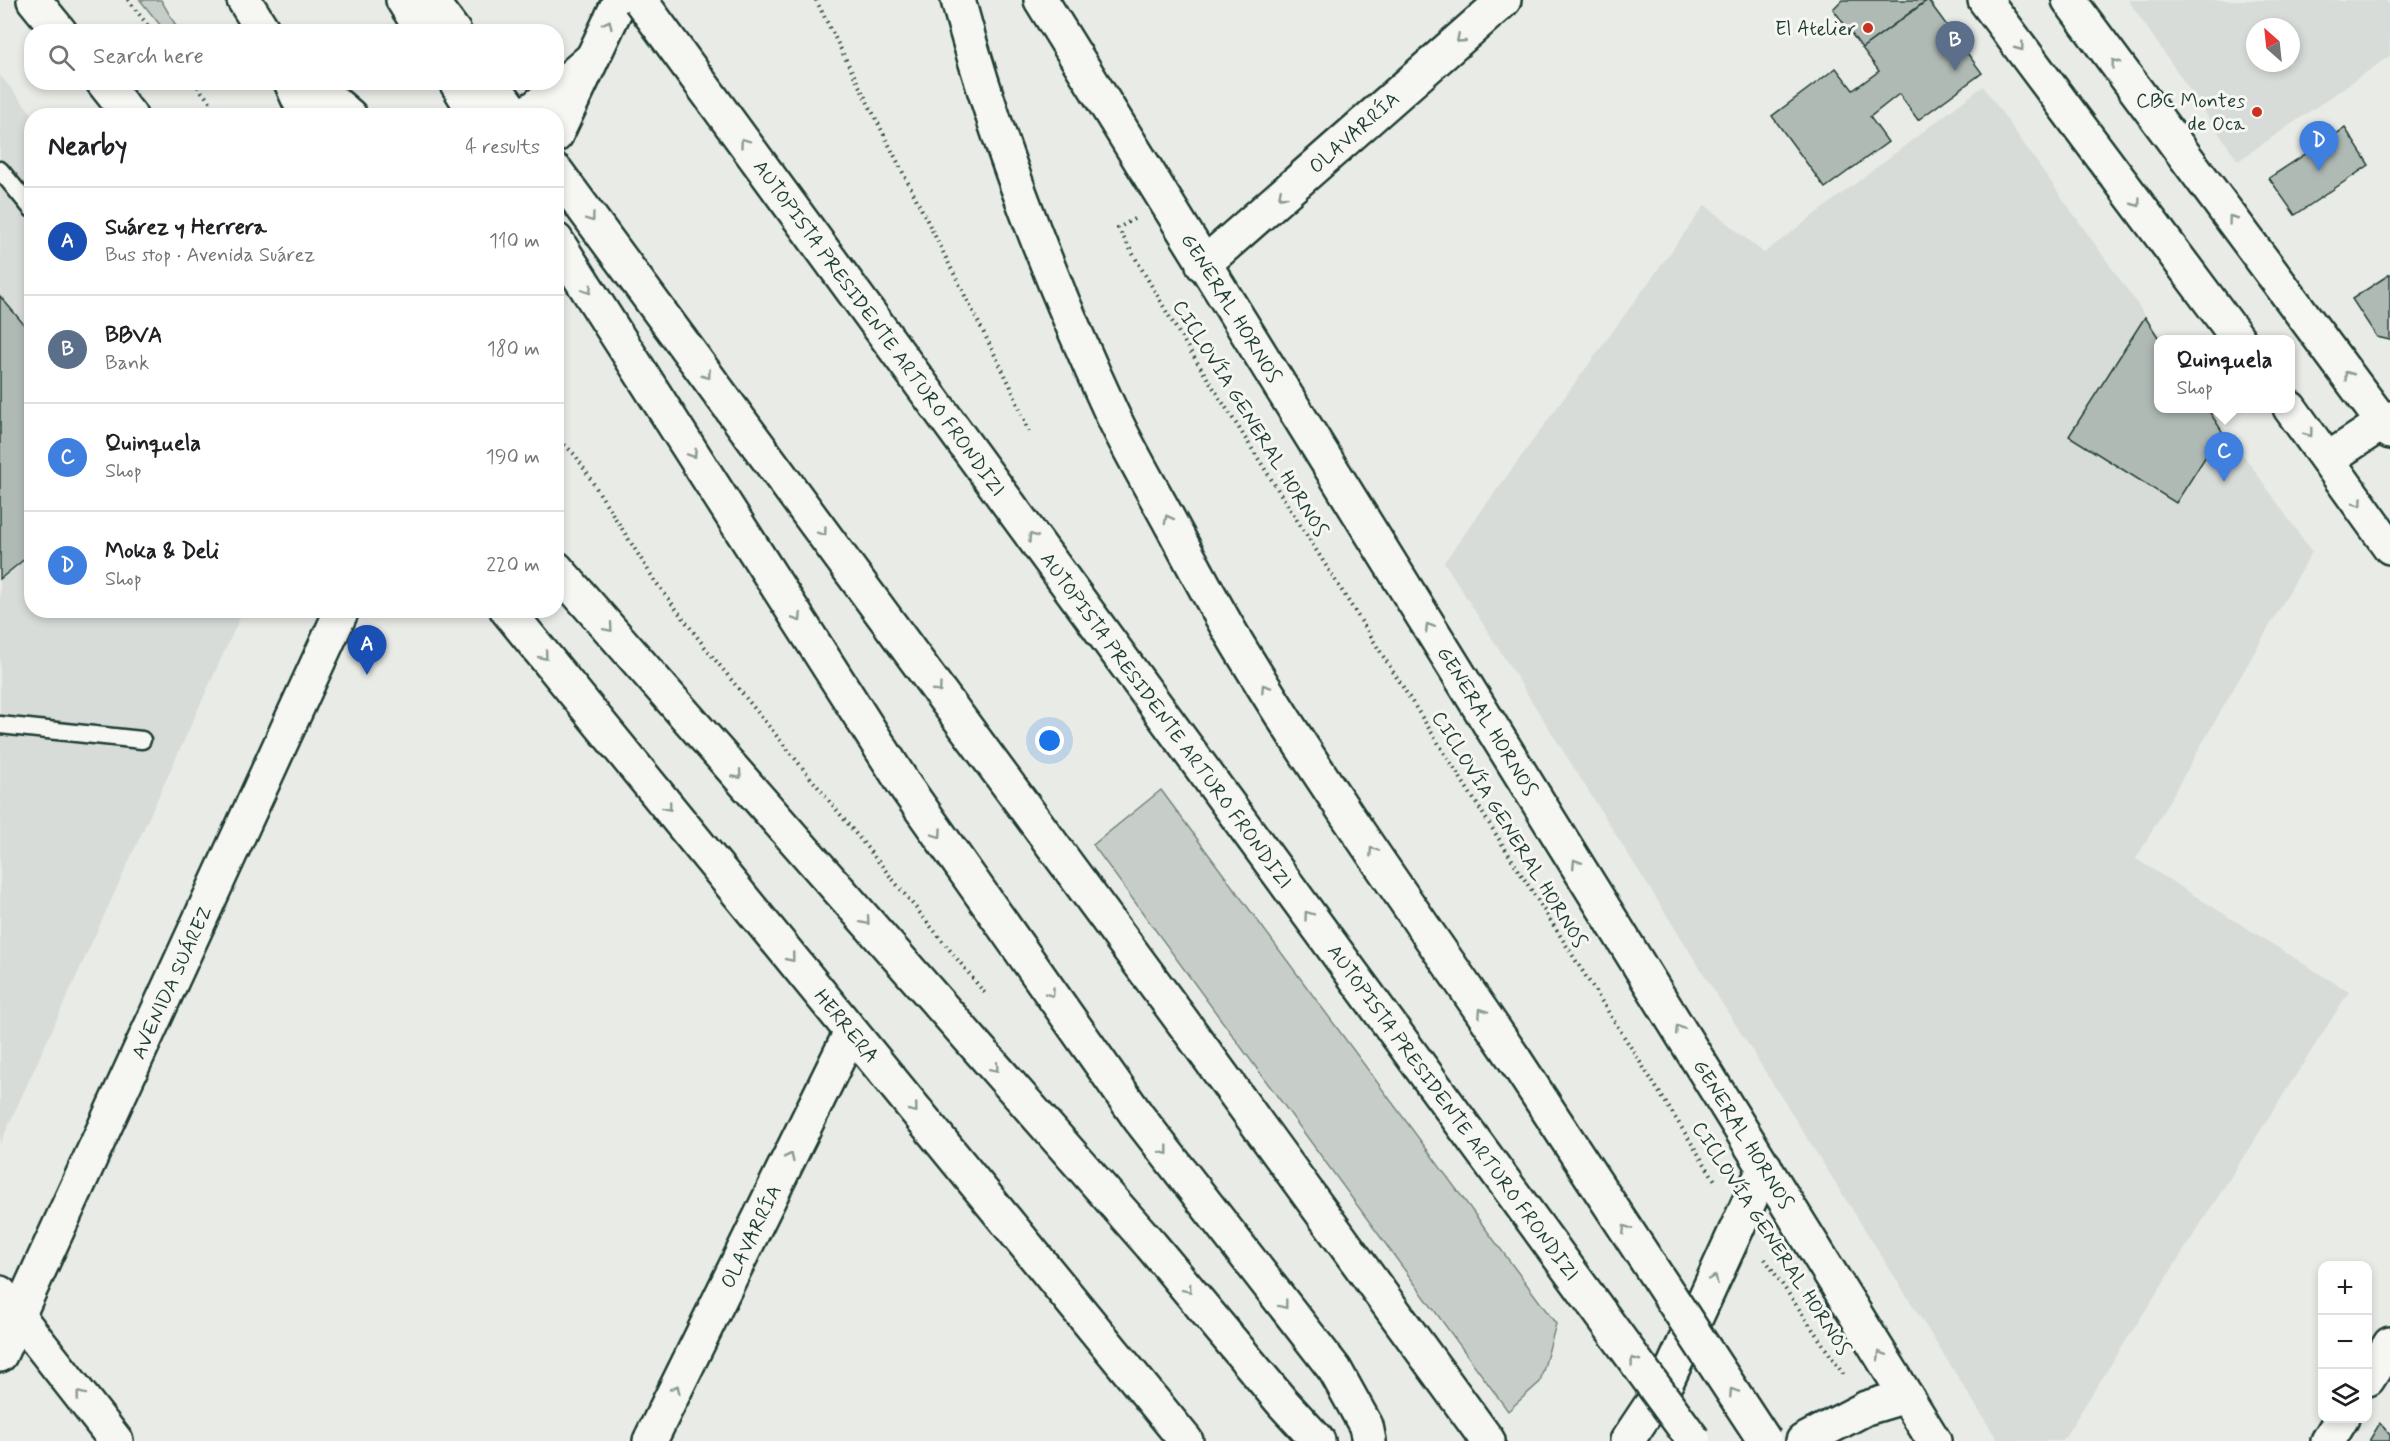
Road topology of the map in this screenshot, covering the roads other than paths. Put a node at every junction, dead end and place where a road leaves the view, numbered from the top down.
1 (34, 0) edge
2 (244, 0) edge
3 (403, 0) edge
4 (430, 0) edge
5 (620, 0) edge
6 (640, 0) edge
7 (958, 0) edge
8 (1041, 0) edge
9 (1504, 0) edge
10 (1985, 0) edge
11 (2069, 0) edge
12 (54, 24) edge
13 (259, 24) edge
14 (418, 24) edge
15 (448, 24) edge
16 (590, 60) junction
17 (564, 83) edge
18 (109, 90) edge
19 (295, 90) edge
20 (319, 90) edge
21 (461, 90) edge
22 (497, 90) edge
23 (555, 90) edge
24 (124, 108) edge
25 (302, 108) edge
26 (341, 108) edge
27 (472, 108) edge
28 (510, 108) edge
29 (534, 108) edge
30 (564, 117) edge
31 (0, 170) edge
32 (564, 182) edge
33 (24, 199) edge
34 (564, 253) edge
35 (1203, 265) junction
36 (2236, 335) edge
37 (2294, 413) edge
38 (2388, 424) edge
39 (2328, 459) junction
40 (2390, 547) edge
41 (564, 577) edge
42 (338, 618) edge
43 (514, 618) edge
44 (0, 725) edge
45 (142, 740) dead end
46 (851, 1032) junction
47 (1765, 1167) junction
48 (9, 1305) edge
49 (2390, 1344) edge
50 (0, 1355) edge
51 (2372, 1371) edge
52 (1906, 1395) junction
53 (2339, 1423) edge
54 (1371, 1436) edge
55 (116, 1441) edge
56 (650, 1441) edge
57 (1186, 1441) edge
58 (1318, 1441) edge
59 (1488, 1441) edge
60 (1628, 1441) edge
61 (1694, 1441) edge
62 (1765, 1441) edge
63 (1803, 1441) edge
64 (1934, 1441) edge
65 (2328, 1441) edge

1 - 12 main road
2 - 13 main road
3 - 14 main road
4 - 15 main road
16 -> 5 main road
61 -> 6 main road, AUTOPISTA PRESIDENTE ARTURO FRONDIZI, bridge
62 -> 7 main road, bridge
8 - 35 main road, GENERAL HORNOS
9 -> 35 main road, OLAVARRÍA
10 -> 36 main road
38 -> 11 main road
16 - 17 main road
16 - 30 main road
18 - 24 main road
19 - 25 main road
20 - 26 main road
21 - 27 main road
22 - 28 main road
23 - 29 main road
31 - 33 lane
32 -> 59 main road
34 -> 54 main road
47 -> 35 main road, GENERAL HORNOS
37 -> 39 main road
38 - 39 main road
39 -> 40 main road
41 -> 58 main road
42 - 48 main road, AVENIDA SUÁREZ
43 -> 46 main road, HERRERA
44 - 45 lane
56 -> 46 main road, OLAVARRÍA
46 -> 57 main road, HERRERA
52 -> 47 main road, GENERAL HORNOS
60 -> 47 main road
48 - 50 main road, AVENIDA SUÁREZ
55 -> 48 main road
49 - 51 main road
52 - 63 main road
52 - 64 main road, GENERAL HORNOS
53 - 65 main road

